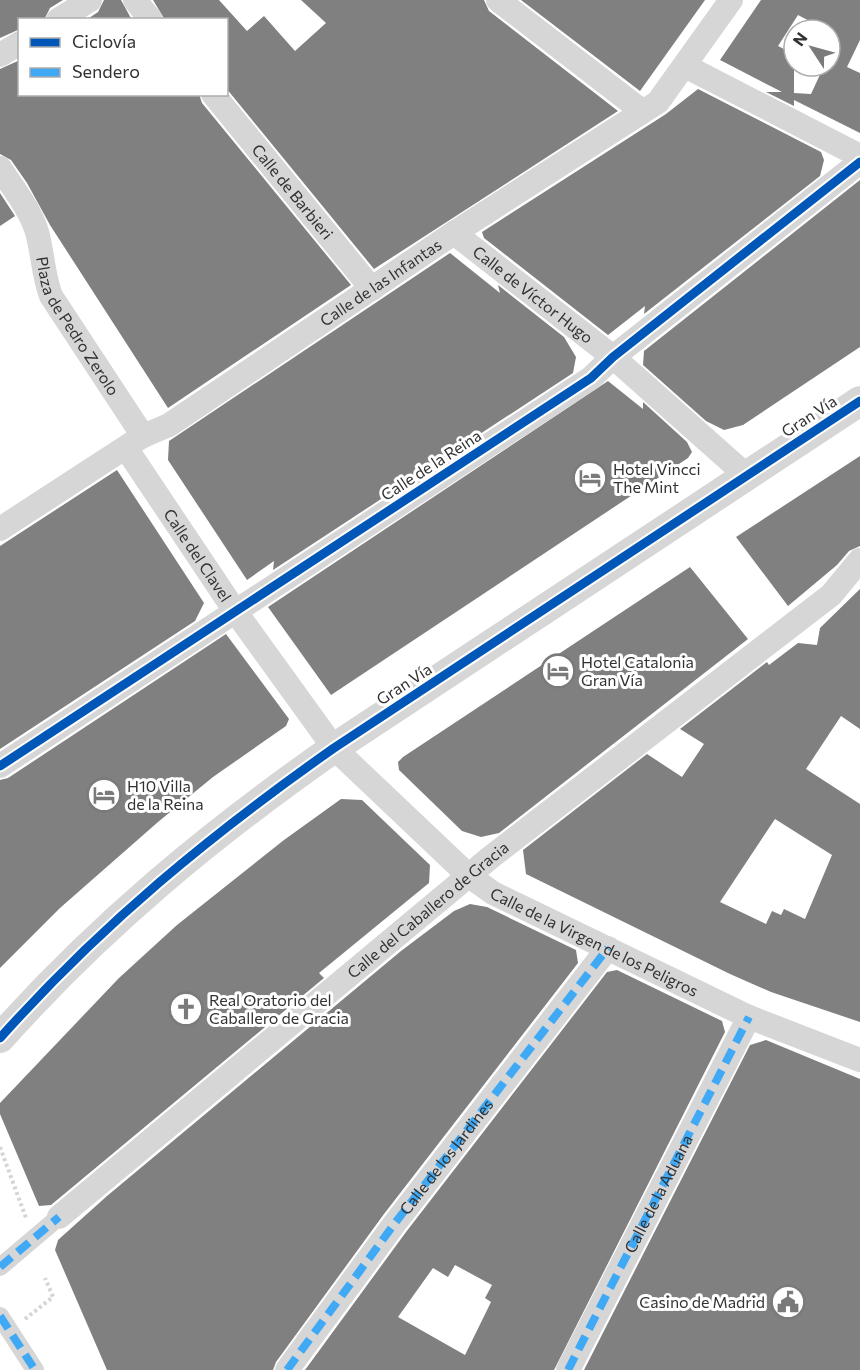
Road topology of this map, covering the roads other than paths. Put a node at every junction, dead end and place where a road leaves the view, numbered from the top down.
1 (90, 0) edge
2 (135, 0) edge
3 (498, 0) edge
4 (731, 0) edge
5 (61, 18) edge
6 (149, 18) edge
7 (18, 44) edge
8 (0, 55) edge
9 (685, 66) junction
10 (215, 96) edge
11 (642, 111) junction
12 (860, 156) edge
13 (860, 162) edge
14 (0, 168) edge
15 (454, 233) junction
16 (372, 289) junction
17 (613, 357) junction
18 (860, 401) edge
19 (135, 442) junction
20 (747, 476) junction
21 (0, 529) edge
22 (860, 560) edge
23 (235, 611) junction
24 (334, 748) junction
25 (0, 766) edge
26 (469, 876) junction
27 (608, 948) junction
28 (749, 1017) junction
29 (0, 1038) edge
30 (860, 1060) edge
31 (59, 1217) joint
32 (0, 1267) edge
33 (5, 1323) edge
34 (35, 1370) edge
35 (287, 1370) edge
36 (568, 1370) edge

1 - 5 street
2 - 6 street
3 - 11 street
4 - 9 street, Calle de las Infantas
7 - 8 street
9 - 11 street, Calle de las Infantas
9 - 12 street
10 - 16 street, Calle de Barbieri
11 - 15 street, Calle de las Infantas
13 - 17 street, Calle de la Reina
14 - 19 street, Plaza de Pedro Zerolo
15 - 16 street, Calle de las Infantas
15 - 17 street, Calle de Víctor Hugo
16 - 19 street, Calle de las Infantas
17 - 20 street, Calle de Víctor Hugo
17 - 23 street, Calle de la Reina
18 - 20 street, Gran Vía
19 - 21 street, Calle de las Infantas
19 - 23 street, Calle del Clavel
20 - 24 street, Gran Vía
22 - 26 street, Calle del Caballero de Gracia
23 - 24 street, Calle del Clavel
23 - 25 street, Calle de la Reina
24 - 26 street, Calle de la Virgen de los Peligros
24 - 29 street, Gran Vía
26 - 27 street, Calle de la Virgen de los Peligros
26 - 31 street, Calle del Caballero de Gracia
27 - 28 street, Calle de la Virgen de los Peligros
27 - 35 street, Calle de los Jardines
28 - 30 street, Calle de la Virgen de los Peligros
28 - 36 street, Calle de la Aduana
31 - 32 street, Calle del Caballero de Gracia
33 - 34 street

